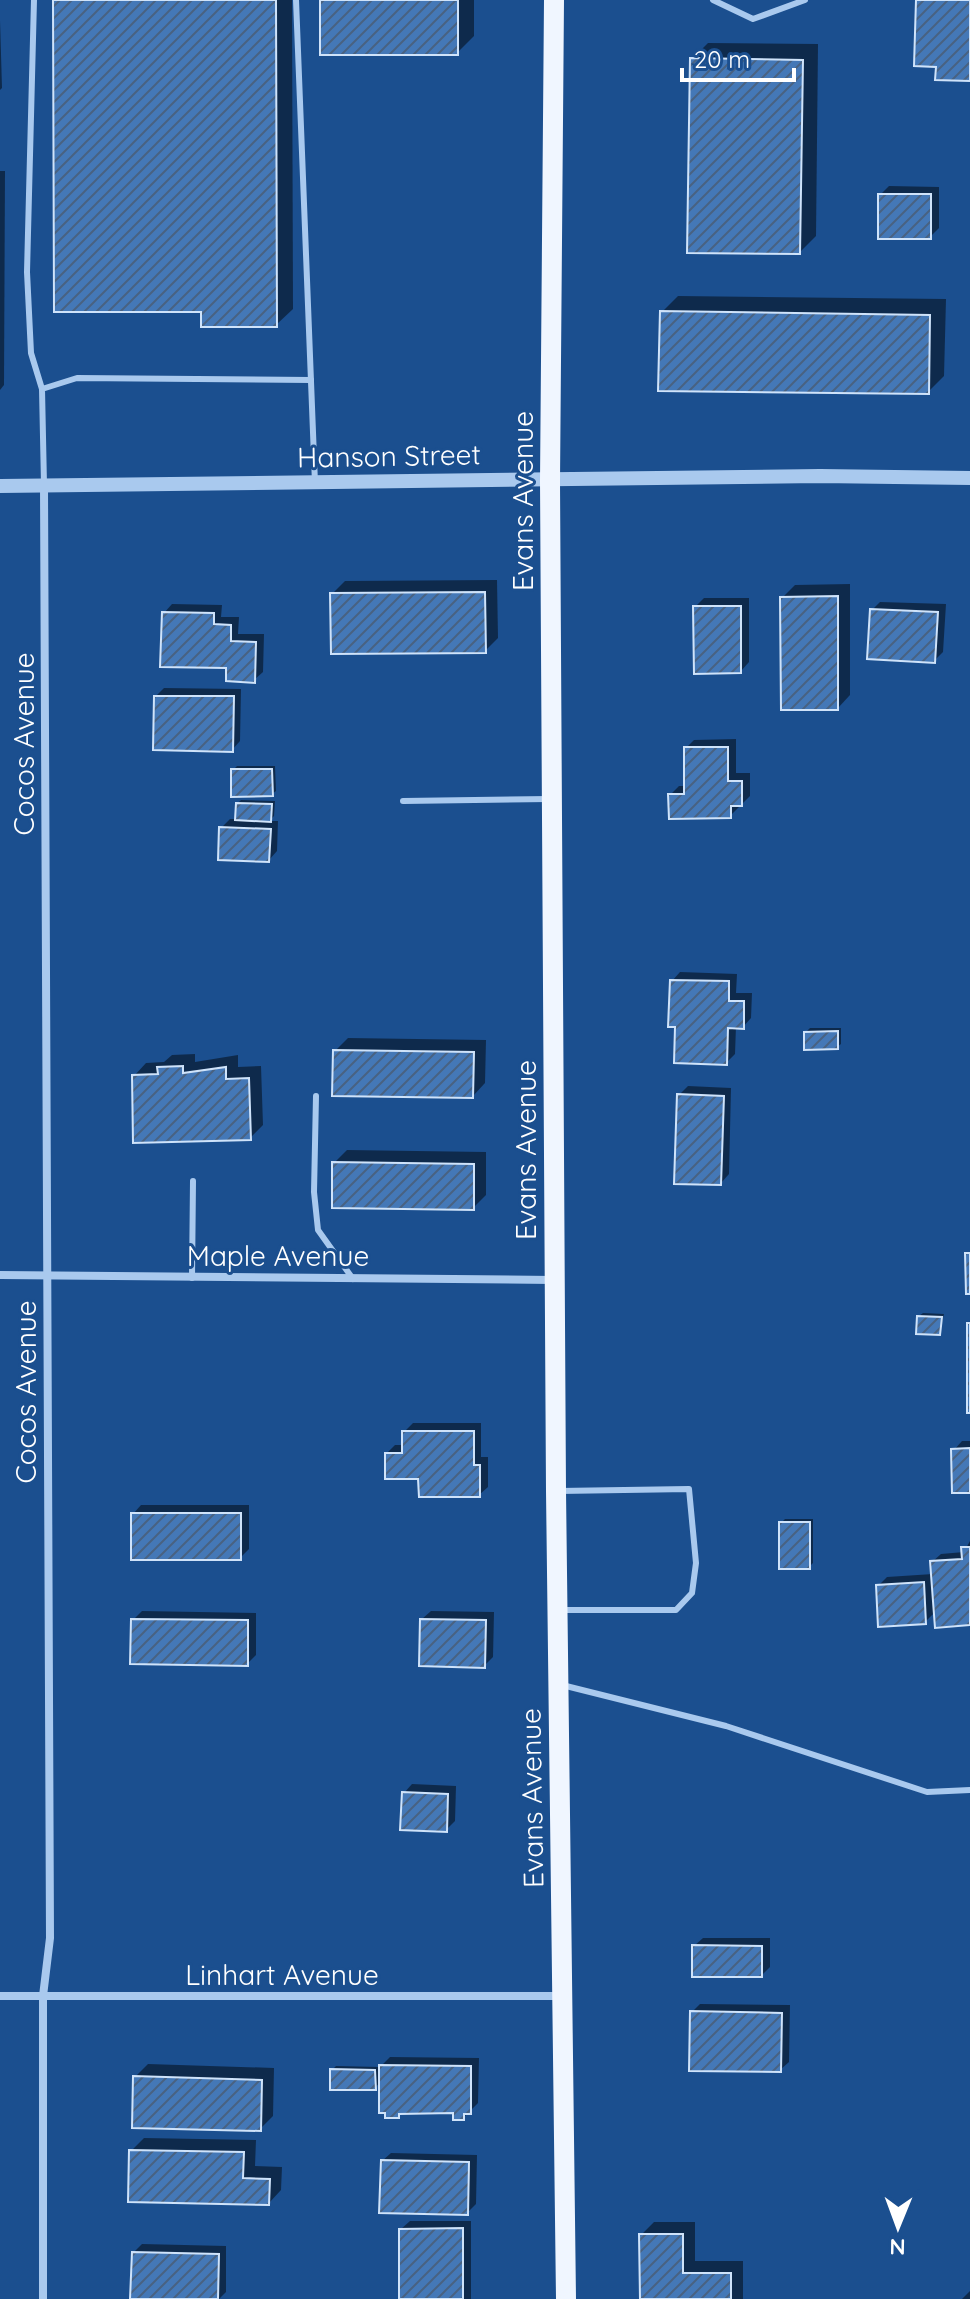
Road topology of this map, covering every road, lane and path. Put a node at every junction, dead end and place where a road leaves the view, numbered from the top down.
1 (34, 0) edge
2 (296, 0) edge
3 (554, 0) edge
4 (713, 0) edge
5 (805, 0) edge
6 (311, 380) junction
7 (42, 389) junction
8 (970, 478) edge
9 (550, 481) junction
10 (315, 483) junction
11 (44, 485) junction
12 (0, 486) edge
13 (552, 799) junction
14 (403, 801) dead end
15 (316, 1096) dead end
16 (193, 1181) dead end
17 (0, 1275) edge
18 (49, 1275) junction
19 (192, 1278) junction
20 (353, 1279) junction
21 (555, 1280) junction
22 (556, 1491) junction
23 (557, 1610) junction
24 (559, 1685) junction
25 (970, 1790) edge
26 (0, 1996) edge
27 (43, 1996) junction
28 (564, 1996) junction
29 (43, 2299) edge
30 (566, 2299) edge

1 - 7 lane
2 - 6 lane
3 - 9 main road, Evans Avenue
4 - 5 lane
6 - 7 lane
6 - 10 lane
7 - 11 lane
8 - 9 street, Hanson Street
9 - 10 street, Hanson Street
9 - 13 main road, Evans Avenue
10 - 11 street, Hanson Street
11 - 12 street, Hanson Street
11 - 18 street, Cocos Avenue
13 - 14 lane
13 - 21 main road, Evans Avenue
15 - 20 lane
16 - 19 lane
17 - 18 street, Maple Avenue
18 - 19 street, Maple Avenue
18 - 27 street, Cocos Avenue
19 - 20 street, Maple Avenue
20 - 21 street, Maple Avenue
21 - 22 main road, Evans Avenue
22 - 23 main road, Evans Avenue
22 - 23 lane
23 - 24 main road, Evans Avenue
24 - 25 lane
24 - 28 main road, Evans Avenue
26 - 27 street, Linhart Avenue
27 - 28 street, Linhart Avenue
27 - 29 street, Cocos Avenue
28 - 30 main road, Evans Avenue

